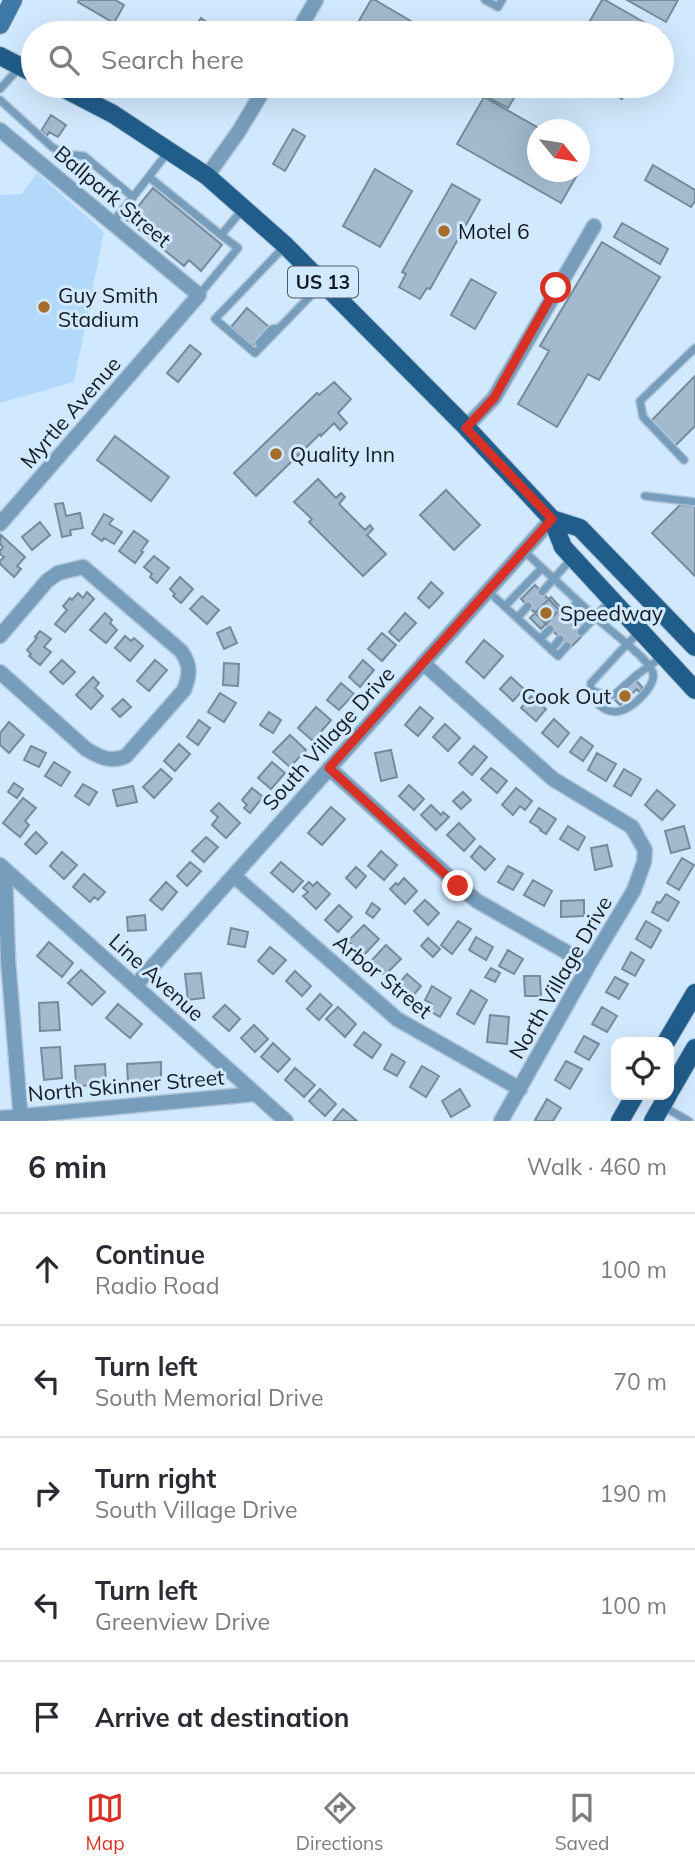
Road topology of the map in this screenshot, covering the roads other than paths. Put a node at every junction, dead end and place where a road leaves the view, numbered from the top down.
1 (13, 0) edge
2 (316, 0) edge
3 (485, 0) edge
4 (502, 0) edge
5 (304, 21) edge
6 (0, 25) edge
7 (0, 56) edge
8 (21, 67) edge
9 (21, 74) edge
10 (0, 89) edge
11 (82, 98) edge
12 (259, 98) edge
13 (0, 100) edge
14 (0, 130) edge
15 (168, 152) junction
16 (207, 176) junction
17 (149, 177) junction
18 (133, 197) junction
19 (244, 209) junction
20 (113, 223) junction
21 (594, 226) dead end
22 (222, 235) junction
23 (285, 245) junction
24 (324, 283) junction
25 (199, 295) junction
26 (695, 348) edge
27 (466, 428) junction
28 (684, 460) dead end
29 (645, 496) dead end
30 (695, 502) edge
31 (552, 519) junction
32 (0, 524) edge
33 (524, 551) junction
34 (573, 558) junction
35 (542, 568) junction
36 (554, 579) junction
37 (488, 590) junction
38 (542, 592) dead end
39 (611, 599) junction
40 (578, 602) junction
41 (505, 606) junction
42 (528, 606) dead end
43 (588, 610) junction
44 (564, 615) dead end
45 (595, 617) junction
46 (517, 618) junction
47 (574, 625) dead end
48 (550, 629) dead end
49 (640, 631) junction
50 (581, 632) dead end
51 (0, 636) edge
52 (540, 639) junction
53 (560, 639) dead end
54 (626, 644) junction
55 (567, 646) dead end
56 (695, 647) edge
57 (551, 650) junction
58 (656, 661) junction
59 (423, 663) junction
60 (0, 673) edge
61 (590, 690) junction
62 (695, 690) edge
63 (329, 768) junction
64 (3, 867) edge
65 (234, 876) junction
66 (4, 960) edge
67 (589, 965) junction
68 (135, 986) junction
69 (695, 993) edge
70 (669, 1037) edge
71 (695, 1048) edge
72 (520, 1089) junction
73 (255, 1094) junction
74 (632, 1100) edge
75 (663, 1104) edge
76 (0, 1118) edge
77 (21, 1119) edge
78 (286, 1121) edge
79 (501, 1121) edge
80 (620, 1121) edge
81 (689, 1121) edge

1 - 6 main road
2 - 5 street
3 - 4 lane
7 - 8 main road
9 - 10 lane
11 - 15 main road, US 13
12 - 16 street
13 - 18 lane
14 - 20 street, Ballpark Street
15 - 16 main road, US 13
15 - 17 lane
16 - 19 main road, US 13
17 - 18 lane
17 - 22 lane
18 - 20 lane
19 - 22 lane
19 - 23 main road, US 13
20 - 25 street, Ballpark Street
21 - 27 street
22 - 25 lane
23 - 24 main road, US 13
23 - 24 lane
24 - 27 main road, US 13
25 - 32 street, Myrtle Avenue
26 - 28 lane
27 - 31 main road, US 13
29 - 30 lane
31 - 33 street, South Village Drive
31 - 34 main road, US 13
31 - 56 main road, US 13
33 - 35 lane
33 - 37 street, South Village Drive
34 - 36 lane
34 - 39 main road, US 13
35 - 36 lane
35 - 41 lane
36 - 38 lane
36 - 40 lane
37 - 41 lane
37 - 59 street, South Village Drive
39 - 45 lane
39 - 49 main road, US 13
40 - 43 lane
40 - 44 lane
41 - 46 lane
42 - 46 lane
43 - 45 lane
43 - 47 lane
45 - 50 lane
45 - 54 lane
46 - 52 lane
48 - 52 lane
49 - 54 lane
49 - 58 main road, US 13
51 - 60 street
52 - 57 lane
53 - 57 lane
54 - 58 lane
54 - 61 lane
55 - 57 lane
58 - 61 lane
58 - 61 lane
58 - 62 main road, US 13
59 - 63 street, South Village Drive
59 - 67 street, North Village Drive
63 - 65 street, South Village Drive
63 - 67 street
64 - 66 street
64 - 68 street, Line Avenue
65 - 68 street, South Village Drive
65 - 72 street, Arbor Street
66 - 77 street
67 - 72 street, North Village Drive
68 - 73 street, Line Avenue
69 - 70 main road
71 - 75 main road
72 - 79 street, North Village Drive
73 - 77 street, North Skinner Street
73 - 78 street, Line Avenue
74 - 80 main road
75 - 81 lane
76 - 77 street, North Skinner Street

